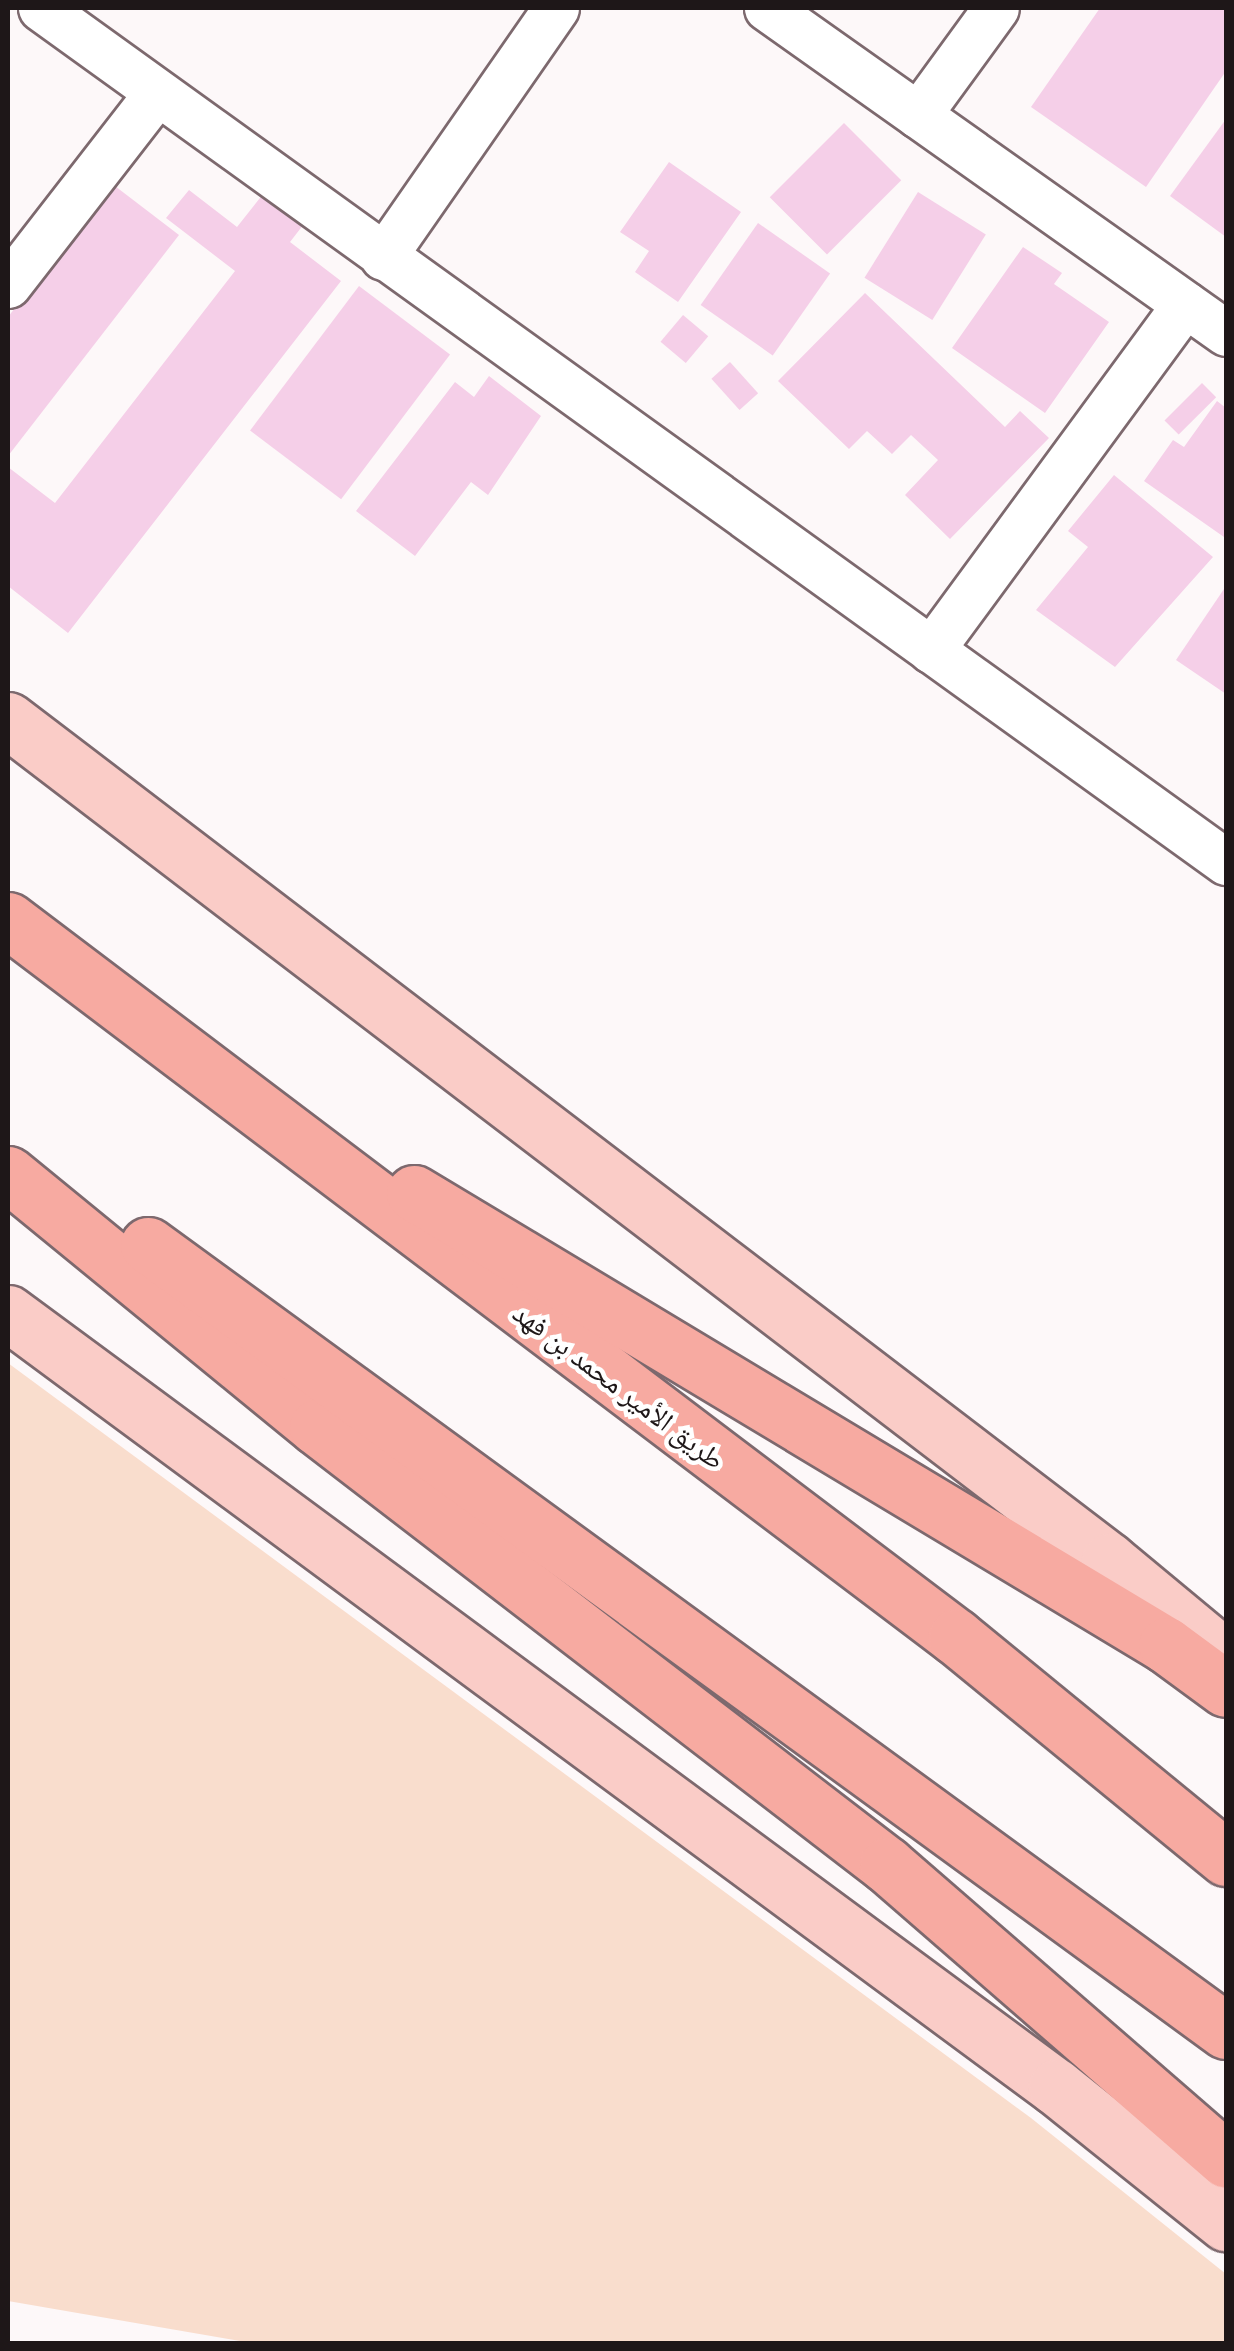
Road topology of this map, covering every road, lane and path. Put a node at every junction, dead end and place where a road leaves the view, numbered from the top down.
1 (40, 8) edge
2 (556, 8) edge
3 (766, 8) edge
4 (996, 8) edge
5 (158, 92) junction
6 (918, 115) junction
7 (382, 257) junction
8 (8, 285) edge
9 (1185, 304) junction
10 (1226, 333) edge
11 (930, 650) junction
12 (8, 720) edge
13 (1226, 862) edge
14 (8, 920) edge
15 (186, 1056) junction
16 (8, 1144) edge
17 (8, 1174) edge
18 (8, 1312) edge
19 (1226, 1658) edge
20 (1226, 1689) edge
21 (1226, 1858) edge
22 (1226, 2031) edge
23 (1226, 2160) edge
24 (1226, 2223) edge

1 - 5 street
2 - 7 street
3 - 6 street
4 - 6 street
5 - 7 street
5 - 8 street
6 - 9 street
7 - 11 street
9 - 10 street
9 - 11 street
11 - 13 street
12 - 19 main road
14 - 15 highway, طريق الأمير محمد بن فهد
15 - 20 highway
15 - 21 highway, طريق الأمير محمد بن فهد
16 - 22 highway
17 - 23 highway
18 - 24 main road

